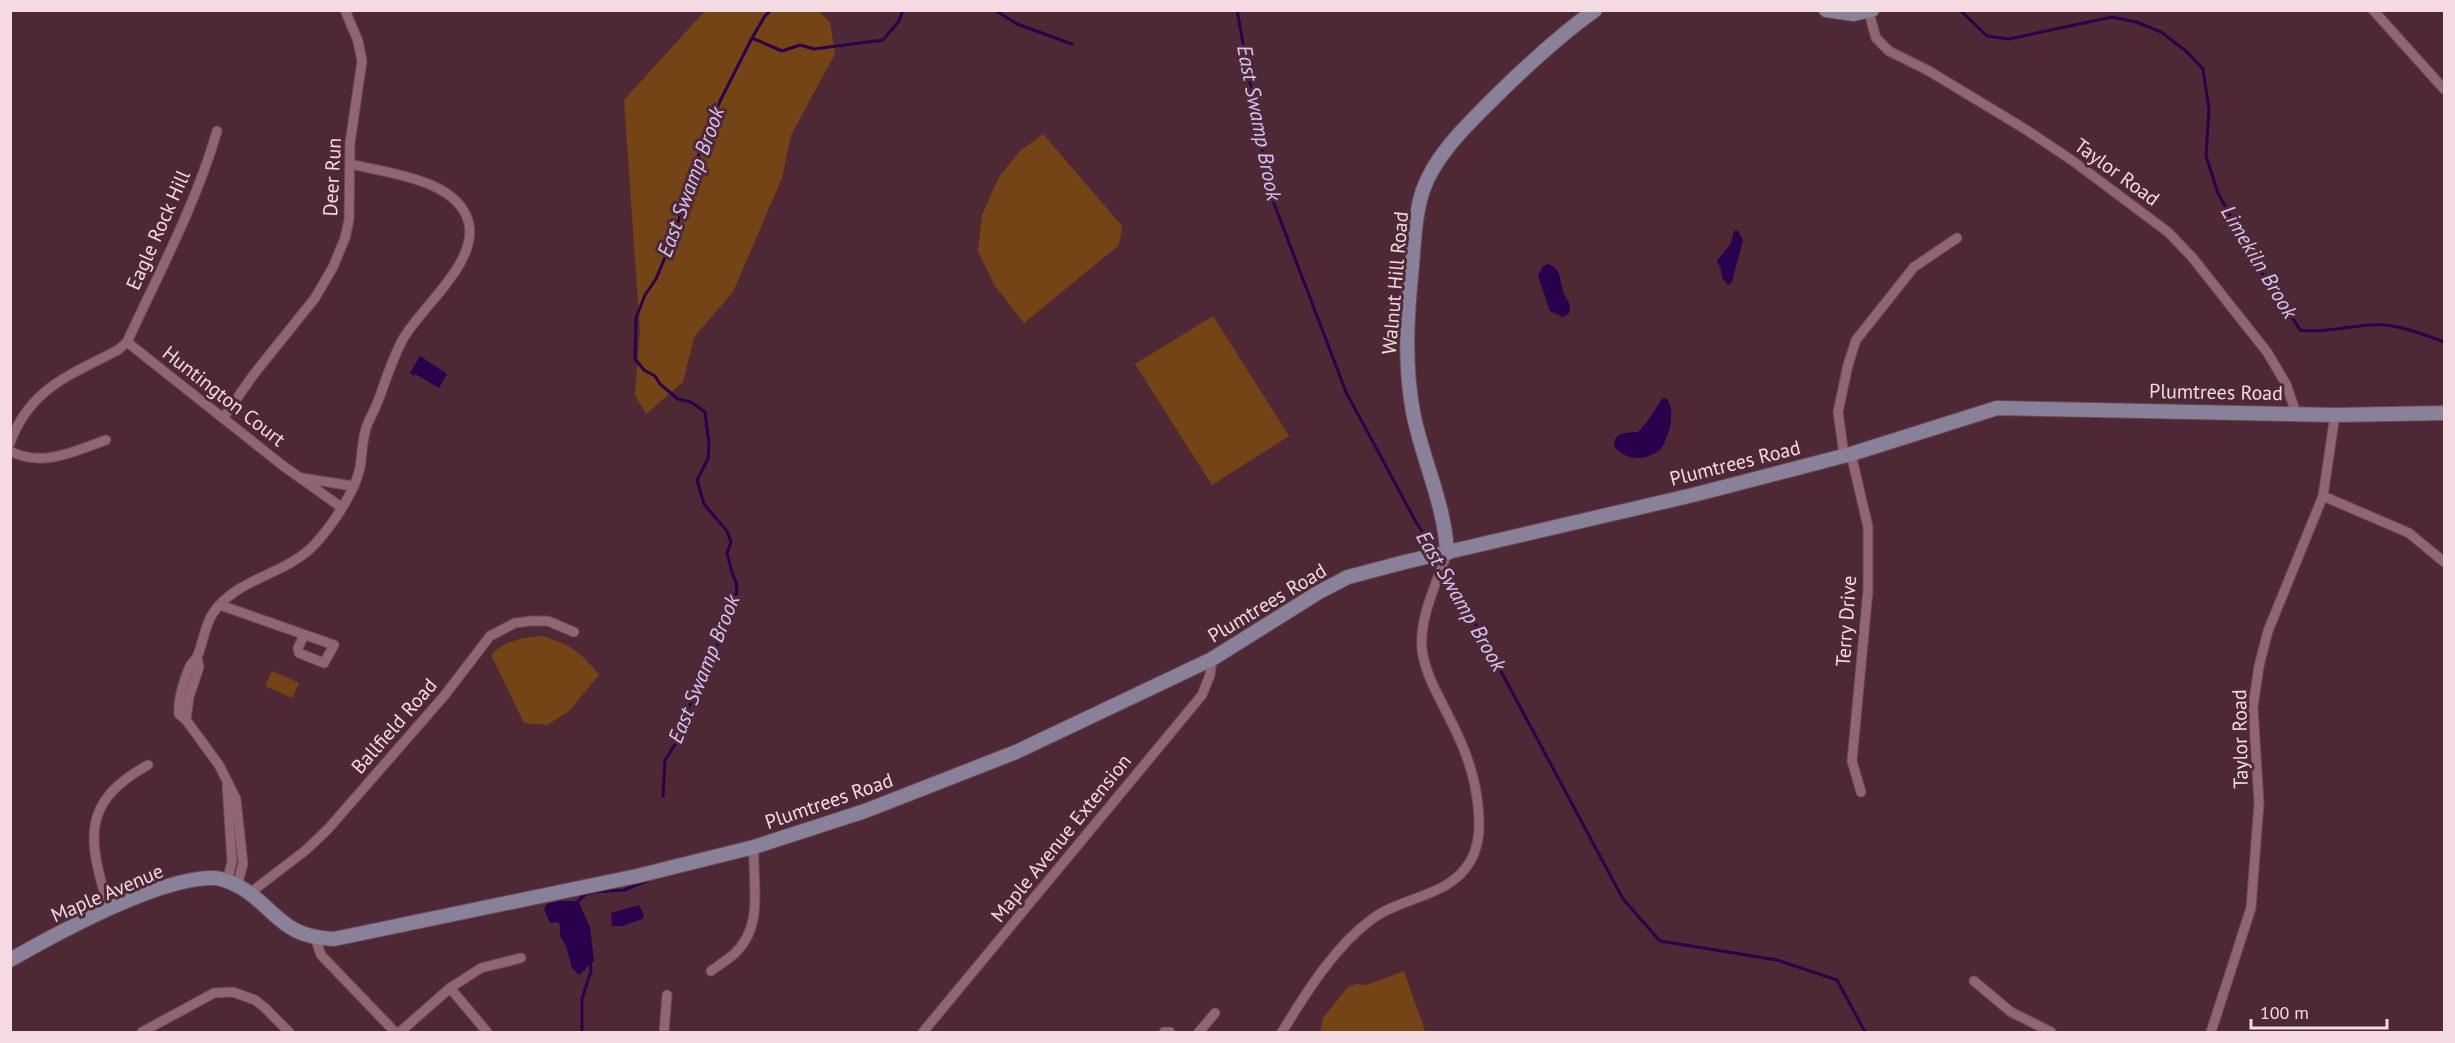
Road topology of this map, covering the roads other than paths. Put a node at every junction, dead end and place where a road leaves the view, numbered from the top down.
1 (345, 10) edge
2 (1595, 10) edge
3 (1826, 10) edge
4 (2373, 10) edge
5 (1870, 12) edge
6 (2445, 89) edge
7 (217, 131) dead end
8 (350, 164) junction
9 (1957, 238) dead end
10 (127, 342) junction
11 (2296, 413) junction
12 (2445, 413) edge
13 (2335, 415) junction
14 (223, 418) junction
15 (106, 440) dead end
16 (10, 443) edge
17 (10, 451) edge
18 (1848, 454) junction
19 (299, 478) junction
20 (353, 486) junction
21 (2323, 496) junction
22 (341, 507) junction
23 (1446, 554) junction
24 (2445, 561) edge
25 (220, 605) junction
26 (574, 632) dead end
27 (304, 635) dead end
28 (1212, 659) junction
29 (148, 765) dead end
30 (1861, 792) dead end
31 (754, 847) junction
32 (232, 883) junction
33 (250, 893) junction
34 (109, 910) junction
35 (315, 937) junction
36 (521, 958) dead end
37 (10, 960) edge
38 (711, 971) dead end
39 (1974, 981) dead end
40 (450, 988) junction
41 (667, 995) dead end
42 (1215, 1012) dead end
43 (142, 1032) edge
44 (289, 1032) edge
45 (395, 1032) edge
46 (400, 1032) edge
47 (487, 1032) edge
48 (664, 1032) edge
49 (923, 1032) edge
50 (1164, 1032) edge
51 (1170, 1032) edge
52 (1199, 1032) edge
53 (1282, 1032) edge
54 (2051, 1032) edge
55 (2211, 1032) edge

1 - 8 street, Deer Run
2 - 23 main road, Walnut Hill Road
3 - 5 main road
4 - 6 street
5 - 11 street, Taylor Road
7 - 10 street, Eagle Rock Hill
8 - 14 street, Deer Run
8 - 20 street
9 - 18 street, Terry Drive
10 - 14 street, Huntington Court
10 - 16 street
11 - 13 main road, Plumtrees Road
11 - 18 main road, Plumtrees Road
12 - 13 main road, Plumtrees Road
13 - 21 street, Taylor Road
14 - 19 street, Huntington Court
15 - 17 street
18 - 23 main road, Plumtrees Road
18 - 30 street, Terry Drive
19 - 20 street, Huntington Court
19 - 22 street, Huntington Court
20 - 22 street
21 - 24 street
21 - 55 street, Taylor Road
22 - 25 street
23 - 28 main road, Plumtrees Road
23 - 53 street
25 - 27 street
25 - 32 street
26 - 33 street, Ballfield Road
28 - 31 main road, Plumtrees Road
28 - 49 street, Maple Avenue Extension
29 - 34 street
31 - 35 main road, Plumtrees Road
31 - 38 street
32 - 33 main road, Maple Avenue
32 - 34 main road, Maple Avenue
33 - 35 main road, Maple Avenue
34 - 37 main road, Maple Avenue
35 - 45 street
36 - 40 street
39 - 54 street
40 - 46 street
40 - 47 street
41 - 48 street
42 - 52 street
43 - 44 street
50 - 51 street

